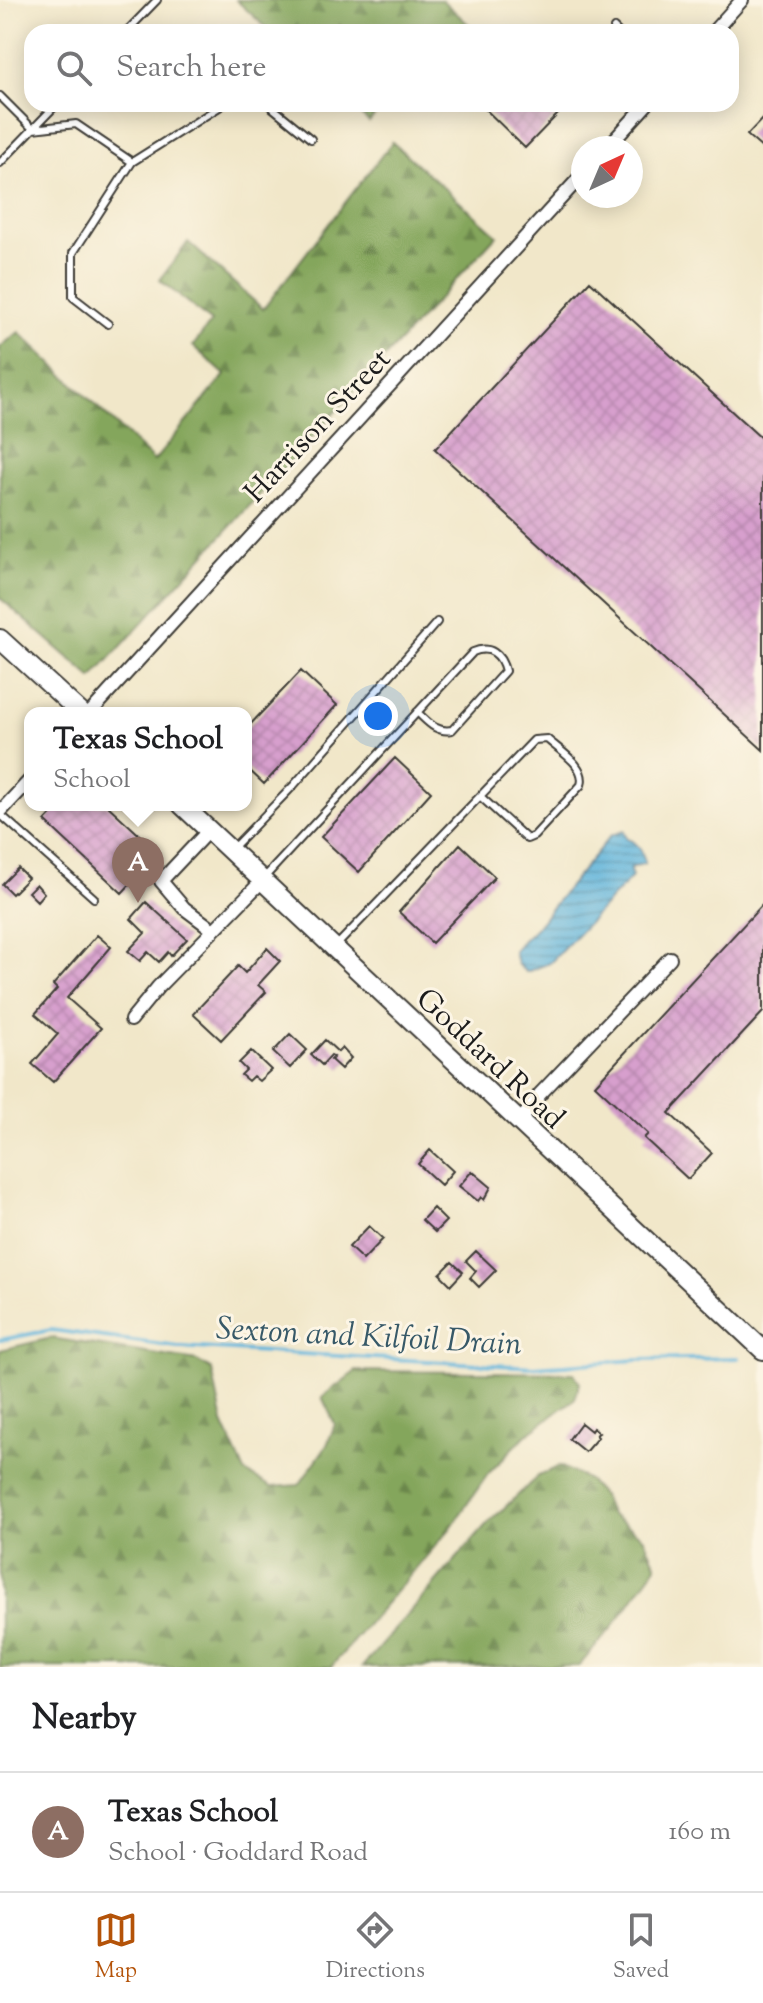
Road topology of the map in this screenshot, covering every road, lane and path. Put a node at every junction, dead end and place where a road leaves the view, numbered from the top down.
1 (157, 0) edge
2 (742, 0) edge
3 (134, 24) edge
4 (720, 24) edge
5 (0, 96) edge
6 (49, 112) edge
7 (211, 112) edge
8 (278, 112) edge
9 (640, 112) edge
10 (33, 129) junction
11 (618, 136) edge
12 (311, 139) dead end
13 (132, 162) junction
14 (0, 163) edge
15 (571, 187) edge
16 (108, 324) dead end
17 (437, 622) dead end
18 (0, 639) edge
19 (74, 707) edge
20 (95, 707) edge
21 (417, 712) junction
22 (24, 787) edge
23 (481, 797) junction
24 (188, 811) edge
25 (0, 813) edge
26 (209, 830) junction
27 (231, 851) junction
28 (262, 881) junction
29 (94, 898) dead end
30 (212, 929) junction
31 (334, 949) junction
32 (670, 958) dead end
33 (131, 1020) dead end
34 (519, 1123) junction
35 (763, 1350) edge

1 - 3 lane
2 - 4 street
5 - 10 lane
6 - 10 lane
7 - 13 lane
8 - 12 lane
9 - 11 street
10 - 13 lane
10 - 14 lane
13 - 16 lane
15 - 20 street, Harrison Street
17 - 27 lane
18 - 19 main road
21 - 21 lane
21 - 28 lane
22 - 25 street
23 - 23 lane
23 - 31 lane
24 - 26 main road, Goddard Road
25 - 29 lane
26 - 27 main road, Goddard Road
26 - 30 street
27 - 28 main road, Goddard Road
28 - 30 street
28 - 31 main road, Goddard Road
30 - 33 street
31 - 34 main road, Goddard Road
32 - 34 street
34 - 35 main road, Goddard Road

